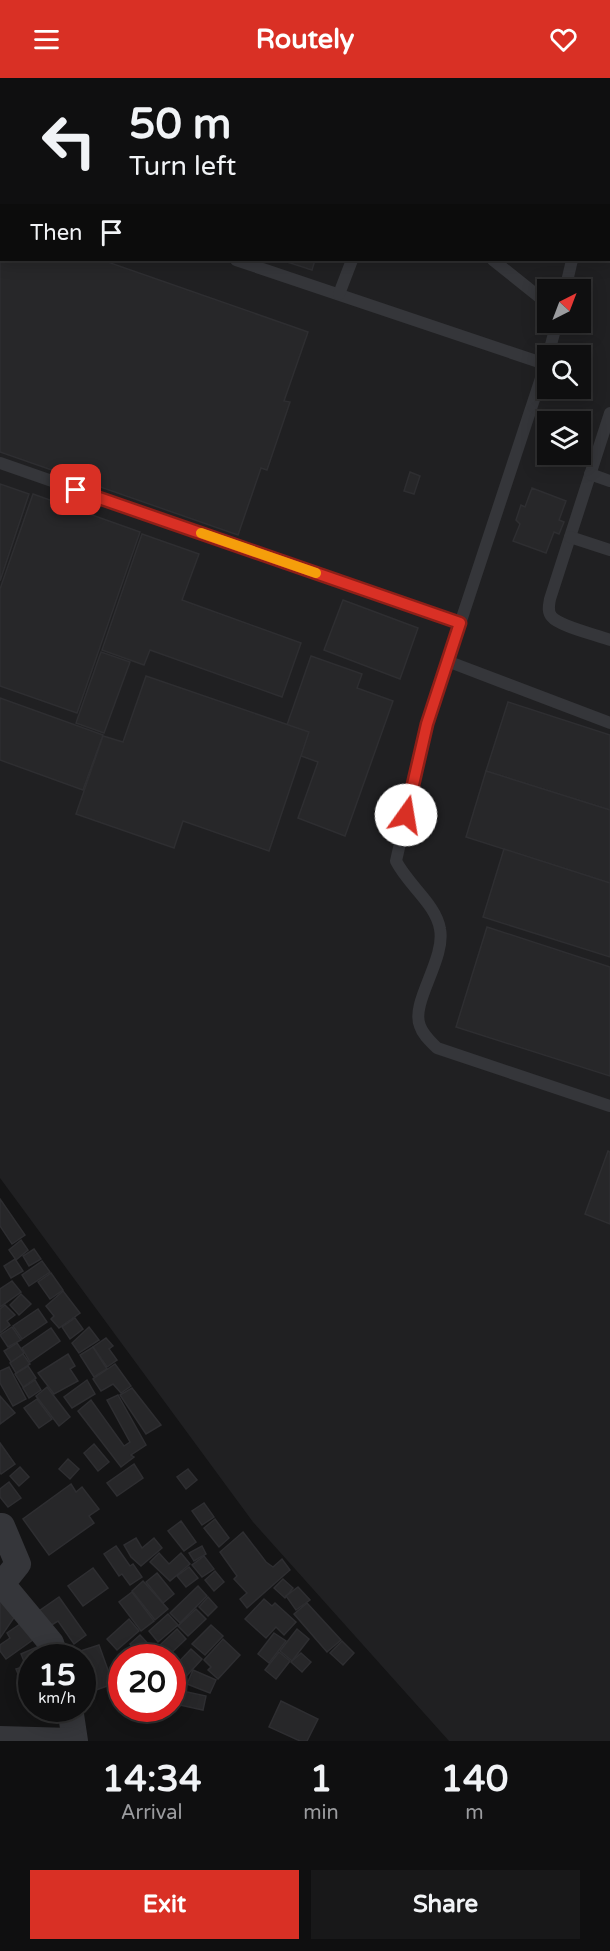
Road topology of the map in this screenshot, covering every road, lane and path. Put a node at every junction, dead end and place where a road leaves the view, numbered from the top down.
1 (239, 261) edge
2 (352, 261) edge
3 (494, 261) edge
4 (572, 261) edge
5 (568, 279) edge
6 (339, 294) junction
7 (537, 295) edge
8 (537, 356) edge
9 (537, 389) edge
10 (610, 413) edge
11 (0, 463) edge
12 (590, 474) junction
13 (610, 481) edge
14 (570, 537) junction
15 (610, 550) edge
16 (460, 623) junction
17 (610, 640) edge
18 (447, 661) junction
19 (610, 723) edge
20 (610, 1106) edge
21 (2, 1526) dead end
22 (51, 1644) edge
23 (72, 1722) edge
24 (0, 1739) edge
25 (74, 1741) edge

1 - 6 lane
2 - 6 lane
3 - 7 lane
4 - 5 lane
6 - 8 lane
9 - 16 lane
10 - 12 lane
11 - 16 lane
12 - 13 lane
12 - 14 lane
14 - 15 lane
14 - 17 lane
16 - 18 lane
18 - 19 lane
18 - 20 lane
21 - 22 street
23 - 25 street
24 - 25 street

